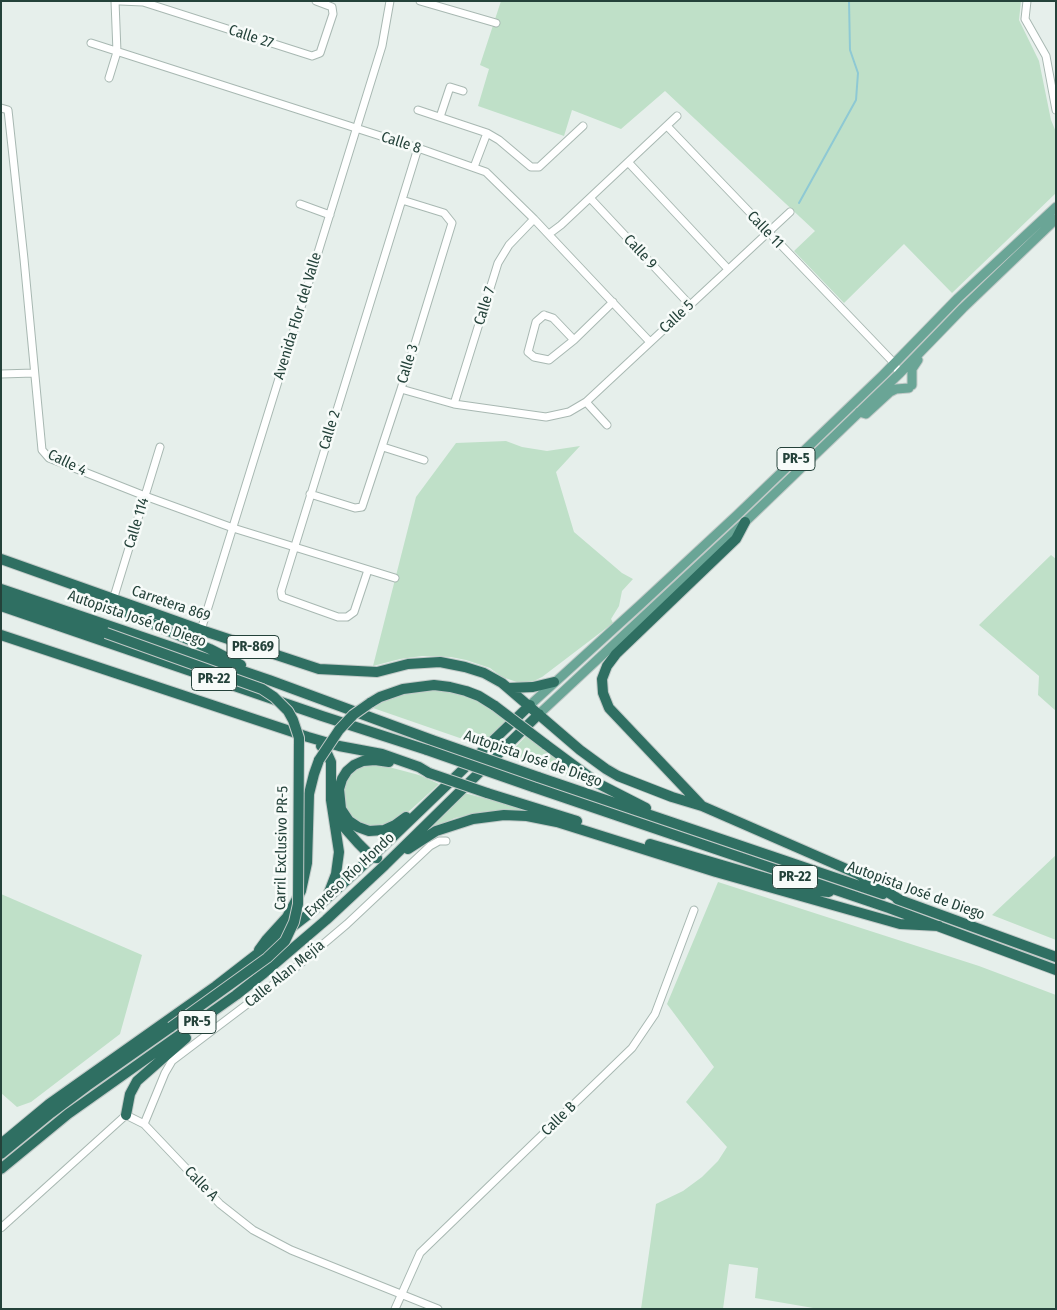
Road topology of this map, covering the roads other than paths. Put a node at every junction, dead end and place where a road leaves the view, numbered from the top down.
1 (115, 1) edge
2 (120, 1) edge
3 (316, 1) edge
4 (390, 1) edge
5 (420, 1) edge
6 (1027, 1) edge
7 (496, 23) dead end
8 (91, 43) dead end
9 (117, 52) junction
10 (109, 78) dead end
11 (463, 91) dead end
12 (1, 108) edge
13 (418, 110) dead end
14 (1056, 110) edge
15 (678, 116) dead end
16 (440, 117) junction
17 (583, 126) dead end
18 (667, 126) junction
19 (357, 128) junction
20 (487, 133) junction
21 (418, 148) junction
22 (628, 162) junction
23 (474, 167) junction
24 (590, 198) junction
25 (402, 200) junction
26 (300, 204) dead end
27 (1056, 207) edge
28 (790, 212) dead end
29 (330, 215) junction
30 (534, 219) junction
31 (1056, 219) edge
32 (767, 232) junction
33 (549, 234) junction
34 (728, 269) junction
35 (613, 302) junction
36 (690, 305) junction
37 (574, 340) junction
38 (650, 342) junction
39 (921, 351) junction
40 (895, 364) junction
41 (34, 373) junction
42 (1, 374) edge
43 (899, 374) junction
44 (401, 389) junction
45 (586, 402) junction
46 (454, 404) junction
47 (859, 412) junction
48 (607, 425) dead end
49 (160, 447) dead end
50 (383, 447) junction
51 (424, 460) dead end
52 (310, 494) junction
53 (145, 496) junction
54 (745, 522) junction
55 (233, 528) junction
56 (714, 536) junction
57 (294, 547) junction
58 (1, 559) edge
59 (20, 566) junction
60 (368, 570) junction
61 (394, 578) dead end
62 (1, 589) edge
63 (674, 589) junction
64 (1, 598) edge
65 (113, 600) junction
66 (1, 606) edge
67 (201, 630) junction
68 (1, 631) edge
69 (1, 635) edge
70 (100, 667) junction
71 (269, 680) junction
72 (554, 682) junction
73 (508, 688) junction
74 (530, 705) junction
75 (539, 714) junction
76 (308, 737) junction
77 (429, 773) junction
78 (702, 806) junction
79 (423, 808) junction
80 (334, 816) junction
81 (668, 821) junction
82 (446, 841) dead end
83 (372, 857) junction
84 (388, 862) junction
85 (848, 894) junction
86 (327, 898) junction
87 (902, 901) junction
88 (694, 910) dead end
89 (939, 926) junction
90 (1056, 957) edge
91 (252, 959) junction
92 (1056, 970) edge
93 (236, 995) junction
94 (126, 1115) junction
95 (144, 1124) junction
96 (1, 1144) edge
97 (1, 1154) edge
98 (1, 1169) edge
99 (1, 1228) edge
100 (401, 1294) junction
101 (395, 1309) edge
102 (438, 1309) edge

1 - 9 street
2 - 3 street, Calle 27
4 - 19 street, Avenida Flor del Valle
5 - 7 street
6 - 14 street
8 - 9 street, Calle 8
9 - 10 street
9 - 19 street, Calle 8
11 - 16 street
12 - 41 street, Calle 4
13 - 16 street
15 - 18 street
16 - 20 street
17 - 20 street
18 - 22 street
18 - 32 street, Calle 11
19 - 21 street, Calle 8
19 - 29 street, Avenida Flor del Valle
20 - 23 street
21 - 23 street, Calle 8
21 - 25 street, Calle 2
22 - 24 street
22 - 34 street
23 - 30 street, Calle 8
24 - 33 street
24 - 36 street, Calle 9
25 - 44 street, Calle 3
25 - 52 street, Calle 2
26 - 29 street
27 - 40 main road, PR-5
28 - 32 street, Calle 5
29 - 55 street, Avenida Flor del Valle
30 - 33 street, Calle 8
30 - 46 street, Calle 7
31 - 39 main road, PR-5
32 - 34 street, Calle 5
32 - 40 street, Calle 11
33 - 35 street, Calle 8
34 - 36 street, Calle 5
35 - 37 street
35 - 38 street, Calle 8
36 - 38 street, Calle 5
37 - 37 street
38 - 45 street, Calle 5
39 - 43 main road, PR-5
39 - 47 main road
40 - 43 street, Calle 11
40 - 56 main road, PR-5
41 - 42 street
41 - 53 street, Calle 4
43 - 47 main road, PR-5
44 - 46 street, Calle 5
44 - 50 street, Calle 3
45 - 46 street, Calle 5
45 - 48 street
47 - 54 main road, PR-5
49 - 53 street, Calle 114
50 - 51 street
50 - 52 street, Calle 3
52 - 57 street, Calle 2
53 - 55 street, Calle 4
53 - 65 street, Calle 114
54 - 63 main road, PR-5
54 - 78 highway
55 - 57 street, Calle 4
55 - 67 street, Avenida Flor del Valle
56 - 63 main road
56 - 72 main road, PR-5
57 - 60 street, Calle 4
57 - 60 street, Calle 2
58 - 59 highway, Carretera 869 / PR-869
59 - 65 highway, Carretera 869 / PR-869
59 - 71 highway
60 - 61 street, Calle 4
62 - 71 highway, Autopista José de Diego / PR-22
63 - 75 main road, PR-5
64 - 97 highway, Carril Exclusivo PR-5, bridge
65 - 67 highway, Carretera 869 / PR-869
66 - 85 highway, Autopista José de Diego / PR-22, bridge
67 - 73 highway, Carretera 869 / PR-869
68 - 70 street
69 - 70 highway
70 - 76 highway
71 - 81 highway, Autopista José de Diego / PR-22, bridge
72 - 73 highway
72 - 74 main road, PR-5
73 - 74 highway, Carretera 869 / PR-869
74 - 75 highway, Carretera 869
74 - 79 highway, Expreso Río Hondo / PR-5
75 - 78 highway, Carretera 869
75 - 84 highway, Expreso Río Hondo / PR-5
76 - 77 highway
76 - 80 highway
77 - 79 highway
77 - 85 highway, bridge
78 - 87 highway, Carretera 869
79 - 83 highway, Expreso Río Hondo / PR-5
80 - 83 highway
80 - 86 highway
81 - 87 highway, Autopista José de Diego / PR-22
81 - 91 highway, bridge
82 - 95 street, Calle Alan Mejía
83 - 84 highway
83 - 86 highway, Expreso Río Hondo / PR-5
84 - 89 highway
84 - 93 highway, Expreso Río Hondo / PR-5
85 - 89 highway, Autopista José de Diego / PR-22
86 - 91 highway, Expreso Río Hondo / PR-5
87 - 90 highway, Autopista José de Diego / PR-22
88 - 100 street, Calle B
89 - 92 highway, Autopista José de Diego / PR-22
91 - 96 highway, Expreso Río Hondo / PR-5
93 - 94 highway
93 - 98 highway, Expreso Río Hondo / PR-5
94 - 95 street, Calle A
94 - 99 street
95 - 100 street, Calle A
100 - 101 street, Calle B
100 - 102 street, Calle A

